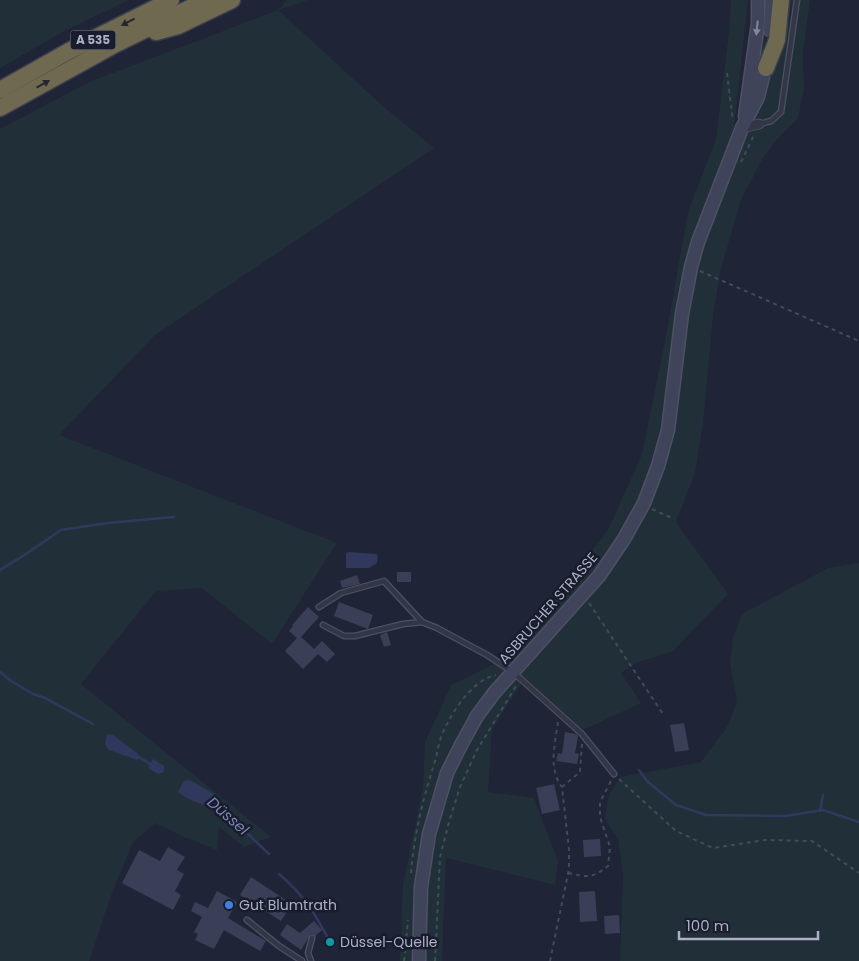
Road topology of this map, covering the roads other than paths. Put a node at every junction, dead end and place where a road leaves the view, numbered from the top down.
1 (171, 0) edge
2 (206, 0) edge
3 (232, 0) edge
4 (758, 0) edge
5 (772, 0) edge
6 (780, 0) edge
7 (797, 0) edge
8 (116, 44) junction
9 (766, 68) junction
10 (0, 90) edge
11 (0, 108) edge
12 (759, 124) joint
13 (738, 125) junction
14 (319, 607) dead end
15 (422, 622) junction
16 (323, 625) dead end
17 (516, 675) junction
18 (614, 774) road end
19 (247, 920) dead end
20 (312, 938) dead end
21 (302, 961) edge
22 (311, 961) edge
23 (419, 961) edge

1 -> 10 highway, A 535
2 - 8 highway, A 535
3 - 8 highway
4 -> 13 main road, ASBRUCHER STRASSE
5 - 9 main road, ASBRUCHER STRASSE
6 - 9 highway
7 - 12 lane
11 -> 8 highway, A 535
9 - 13 main road, ASBRUCHER STRASSE
12 - 13 street
13 - 17 main road, ASBRUCHER STRASSE
14 - 15 lane
15 - 16 lane
15 - 17 lane
17 - 18 lane
17 - 23 main road, ASBRUCHER STRASSE
19 - 21 lane
20 - 22 lane

